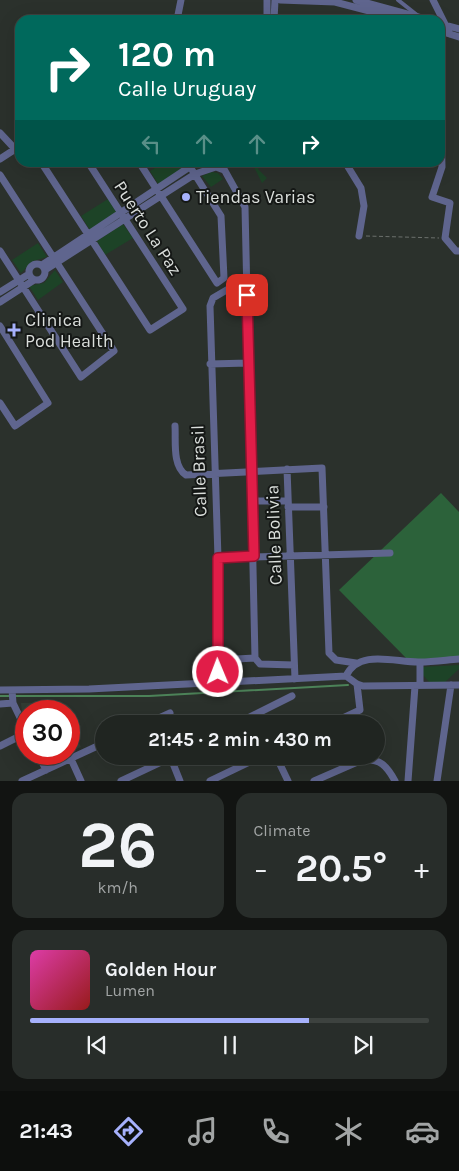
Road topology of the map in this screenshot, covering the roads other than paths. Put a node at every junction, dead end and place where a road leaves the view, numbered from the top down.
1 (182, 0) edge
2 (266, 0) edge
3 (275, 0) edge
4 (280, 0) edge
5 (356, 0) edge
6 (398, 0) edge
7 (433, 0) edge
8 (178, 15) edge
9 (267, 15) edge
10 (274, 15) edge
11 (385, 15) edge
12 (412, 15) edge
13 (417, 15) edge
14 (438, 15) edge
15 (445, 27) edge
16 (459, 29) edge
17 (445, 30) edge
18 (459, 36) edge
19 (0, 133) edge
20 (15, 146) edge
21 (15, 149) edge
22 (0, 159) edge
23 (43, 167) edge
24 (91, 167) edge
25 (142, 167) edge
26 (222, 167) edge
27 (348, 167) edge
28 (442, 167) edge
29 (191, 168) edge
30 (224, 170) junction
31 (0, 176) edge
32 (159, 193) junction
33 (123, 216) junction
34 (359, 236) road end
35 (90, 238) junction
36 (0, 251) edge
37 (459, 251) edge
38 (55, 260) junction
39 (44, 268) junction
40 (31, 277) junction
41 (247, 278) junction
42 (21, 283) junction
43 (0, 292) edge
44 (0, 302) edge
45 (0, 326) edge
46 (248, 363) junction
47 (210, 364) junction
48 (0, 403) edge
49 (174, 426) dead end
50 (287, 469) junction
51 (251, 471) junction
52 (214, 473) junction
53 (252, 501) junction
54 (288, 504) junction
55 (324, 507) junction
56 (390, 553) dead end
57 (326, 554) junction
58 (290, 555) junction
59 (254, 556) junction
60 (218, 558) junction
61 (255, 658) junction
62 (459, 659) edge
63 (218, 660) junction
64 (420, 662) junction
65 (356, 663) junction
66 (294, 664) junction
67 (346, 676) junction
68 (295, 679) junction
69 (219, 684) junction
70 (357, 684) junction
71 (455, 685) edge
72 (418, 686) junction
73 (0, 690) edge
74 (12, 691) junction
75 (292, 696) dead end
76 (13, 702) junction
77 (0, 704) edge
78 (15, 707) edge
79 (170, 713) dead end
80 (256, 714) edge
81 (167, 715) edge
82 (349, 715) edge
83 (15, 738) edge
84 (0, 746) edge
85 (95, 748) edge
86 (80, 754) edge
87 (44, 765) edge
88 (56, 765) edge
89 (74, 765) edge
90 (154, 765) edge
91 (174, 765) edge
92 (243, 765) edge
93 (280, 765) edge
94 (46, 770) junction
95 (324, 779) edge
96 (22, 781) edge
97 (81, 781) edge
98 (121, 781) edge
99 (180, 781) edge
100 (210, 781) edge
101 (288, 781) edge
102 (314, 781) edge
103 (395, 781) edge
104 (408, 781) edge
105 (437, 781) edge

1 - 8 street
2 - 9 street
3 - 10 street
4 - 11 street
5 - 12 street
6 - 13 lane
7 - 14 street
15 - 16 street
17 - 18 street
19 - 20 street
21 - 22 street
23 - 35 street
24 - 33 street, Puerto La Paz
25 - 32 street
26 - 30 street
27 - 34 street
28 - 37 street
29 - 30 street
29 - 32 street
29 - 32 street
30 - 41 street
31 - 38 street
32 - 33 street
33 - 35 street
33 - 35 street, Puerto La Paz
35 - 38 street
36 - 42 street
38 - 39 street
38 - 42 street
39 - 40 street
39 - 40 street
40 - 42 street
41 - 46 street
41 - 47 street, Calle Brasil
42 - 43 street
42 - 44 street
45 - 48 street
46 - 47 street
46 - 51 street
47 - 52 street, Calle Brasil
49 - 52 street, Calle Bolivia
50 - 51 street, Calle Bolivia
50 - 54 street, Calle Bolivia
50 - 55 street
51 - 52 street, Calle Bolivia
51 - 53 street
52 - 60 street, Calle Brasil
53 - 54 street
53 - 59 street
54 - 55 street
54 - 58 street, Calle Bolivia
55 - 57 street
56 - 57 street
57 - 58 street
57 - 65 street
58 - 59 street
58 - 66 street, Calle Bolivia
59 - 60 street
59 - 61 street
60 - 63 street, Calle Brasil
61 - 63 street
61 - 66 street
62 - 64 street
63 - 69 street, Calle Brasil
64 - 65 street
64 - 72 street
65 - 67 street
66 - 68 street, Calle Bolivia
67 - 68 street
67 - 70 street
68 - 69 street
69 - 74 street
70 - 72 street
70 - 82 street
71 - 72 street
71 - 105 street
72 - 104 street
73 - 74 street
74 - 76 street
75 - 80 street
76 - 77 street
76 - 78 street
79 - 81 street
83 - 84 street
85 - 86 street
87 - 94 street
88 - 94 street
89 - 97 street
90 - 98 street
91 - 99 street
92 - 100 street
93 - 101 street
94 - 96 street
95 - 102 street
95 - 103 street

